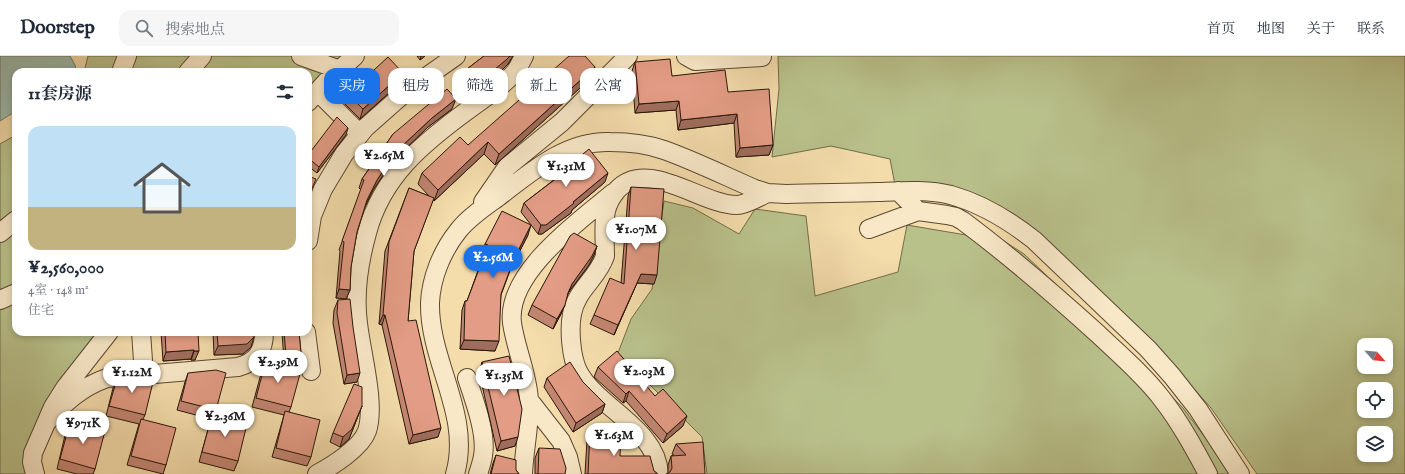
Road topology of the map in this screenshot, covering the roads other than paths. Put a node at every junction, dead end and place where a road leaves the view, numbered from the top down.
1 (127, 56) edge
2 (202, 56) edge
3 (301, 56) edge
4 (355, 56) edge
5 (456, 56) edge
6 (524, 56) edge
7 (628, 56) edge
8 (686, 56) edge
9 (762, 56) edge
10 (122, 68) edge
11 (192, 68) edge
12 (334, 68) edge
13 (342, 68) edge
14 (324, 85) edge
15 (313, 96) edge
16 (360, 134) junction
17 (621, 186) junction
18 (898, 191) junction
19 (768, 193) junction
20 (918, 211) junction
21 (312, 216) edge
22 (473, 216) junction
23 (12, 223) edge
24 (869, 229) dead end
25 (0, 233) edge
26 (12, 295) edge
27 (0, 300) edge
28 (105, 336) edge
29 (141, 336) edge
30 (263, 336) edge
31 (307, 336) edge
32 (311, 371) dead end
33 (144, 375) junction
34 (467, 378) dead end
35 (529, 400) junction
36 (46, 423) junction
37 (35, 474) edge
38 (317, 474) edge
39 (454, 474) edge
40 (478, 474) edge
41 (523, 474) edge
42 (572, 474) edge
43 (659, 474) edge
44 (1208, 474) edge
45 (1240, 474) edge

1 - 10 street
2 - 11 street
3 - 12 street
4 - 13 street
5 - 16 street
6 - 38 street
7 - 22 street
8 - 9 street
14 - 15 street
15 - 16 street
16 - 21 street
17 - 19 street
17 - 35 street
17 - 43 street
18 - 19 street
18 - 20 street
18 - 45 street
19 - 22 street
20 - 24 street
20 - 44 street
22 - 39 street
23 - 25 street
26 - 27 street
28 - 36 street
29 - 33 street
30 - 33 street
31 - 32 street
33 - 36 street
34 - 40 street
35 - 41 street
35 - 42 street
36 - 37 street

